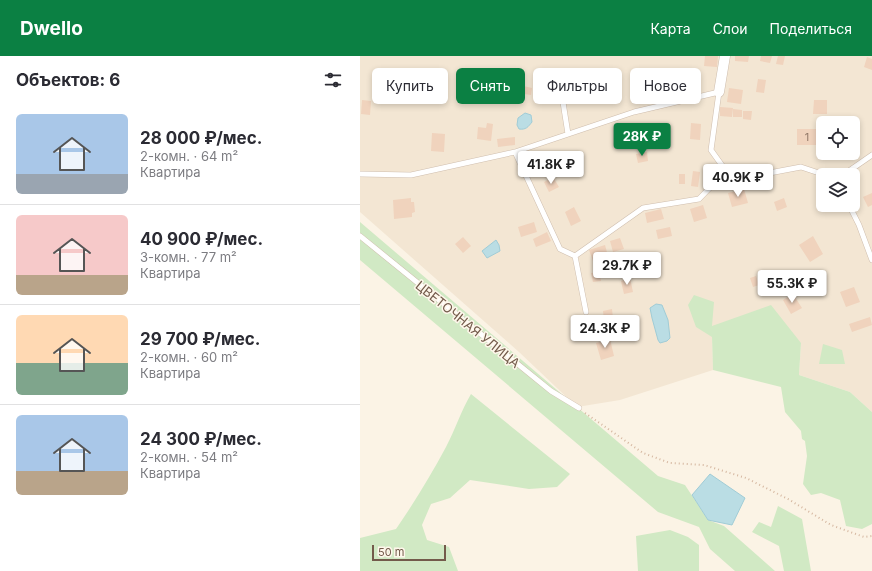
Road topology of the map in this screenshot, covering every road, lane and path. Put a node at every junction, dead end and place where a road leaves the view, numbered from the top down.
1 (725, 56) edge
2 (719, 92) junction
3 (563, 104) edge
4 (568, 134) junction
5 (515, 152) junction
6 (872, 155) edge
7 (853, 168) edge
8 (726, 171) junction
9 (816, 172) edge
10 (360, 174) edge
11 (852, 212) edge
12 (360, 236) edge
13 (574, 256) junction
14 (872, 260) edge
15 (586, 312) dead end
16 (579, 408) joint
17 (872, 536) edge

1 - 2 street
2 - 4 lane
2 - 8 lane
3 - 4 lane
4 - 5 lane
5 - 10 lane
5 - 13 lane
6 - 7 lane
8 - 9 lane
8 - 13 lane
11 - 14 lane
12 - 16 lane, ЦВЕТОЧНАЯ УЛИЦА
13 - 15 lane
16 - 17 path

